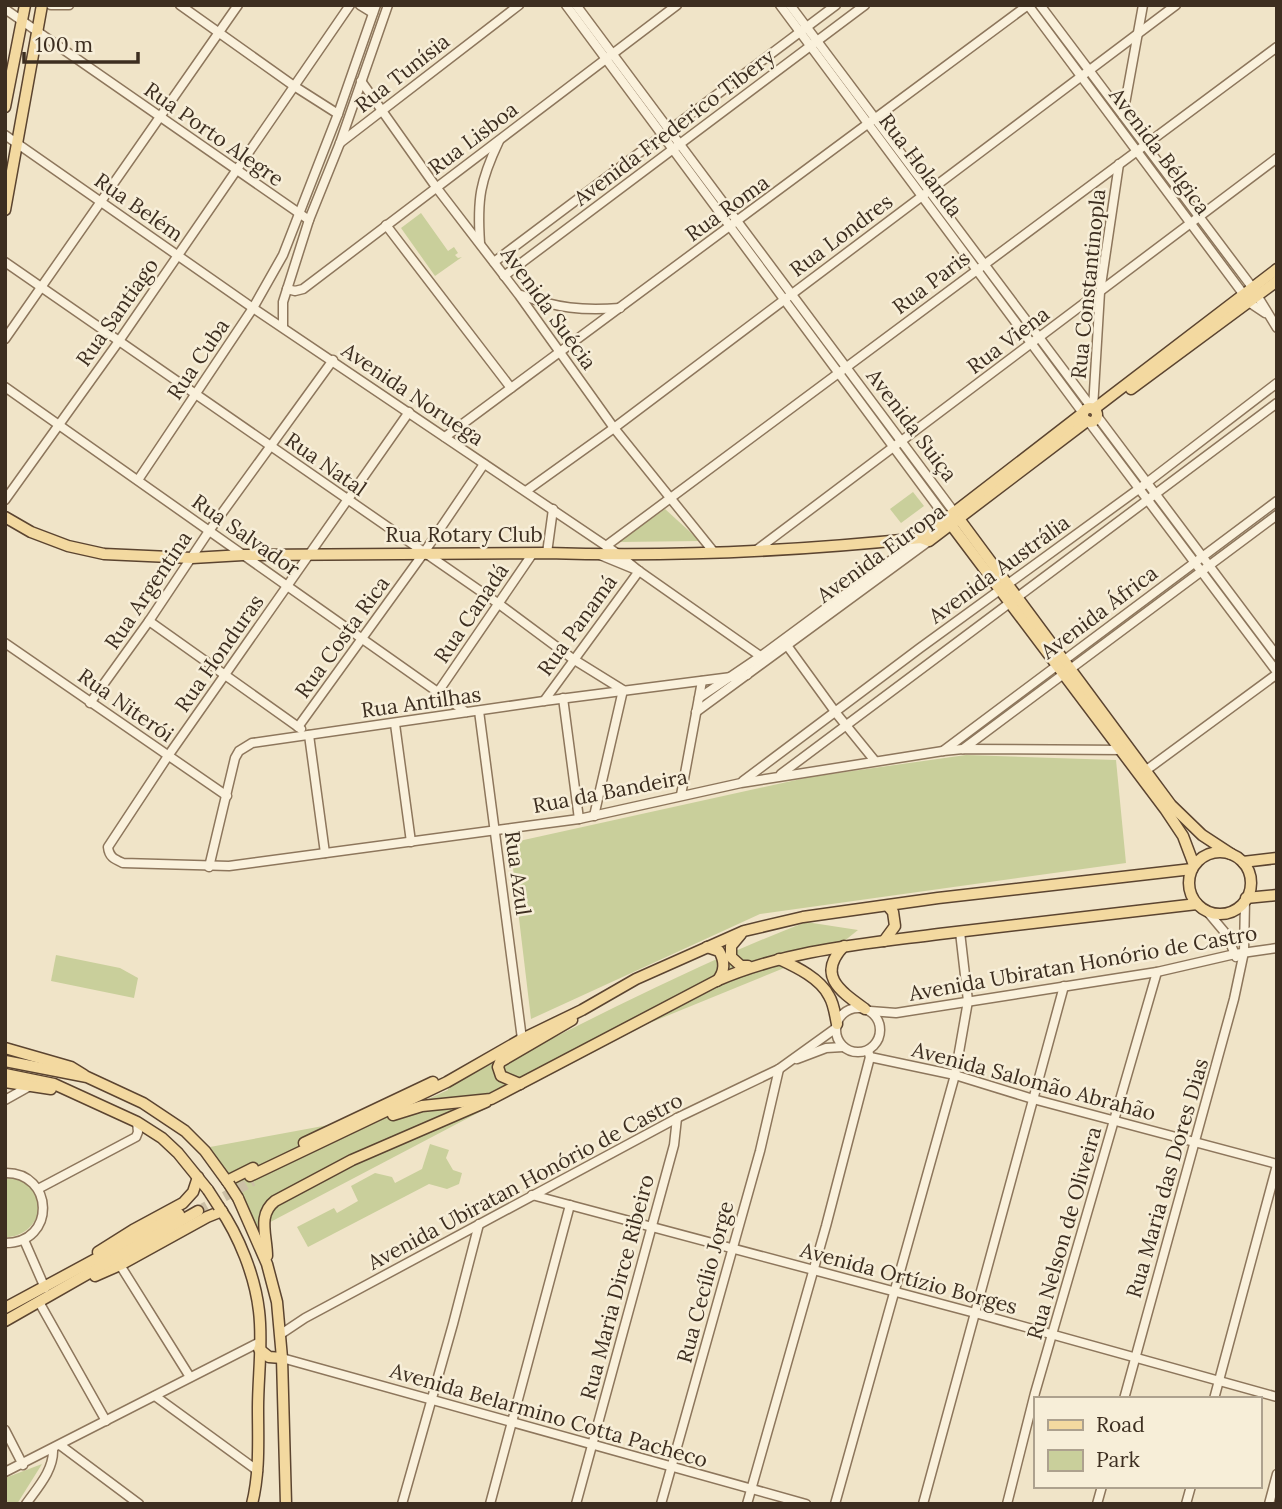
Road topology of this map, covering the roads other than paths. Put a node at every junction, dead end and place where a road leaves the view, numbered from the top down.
1 (25, 5) edge
2 (42, 5) edge
3 (51, 5) edge
4 (69, 5) edge
5 (180, 5) edge
6 (238, 5) edge
7 (350, 5) edge
8 (360, 5) edge
9 (388, 5) edge
10 (519, 5) edge
11 (566, 5) edge
12 (576, 5) edge
13 (677, 5) edge
14 (779, 5) edge
15 (790, 5) edge
16 (836, 5) edge
17 (865, 5) edge
18 (1028, 5) edge
19 (1040, 5) edge
20 (1143, 5) edge
21 (1176, 5) edge
22 (5, 9) edge
23 (374, 9) edge
24 (21, 21) junction
25 (803, 30) junction
26 (37, 31) junction
27 (219, 33) junction
28 (1139, 33) junction
29 (813, 44) junction
30 (1277, 47) edge
31 (609, 57) junction
32 (1085, 73) junction
33 (361, 81) junction
34 (293, 86) junction
35 (5, 107) edge
36 (382, 111) junction
37 (338, 114) junction
38 (1124, 115) junction
39 (160, 118) junction
40 (1116, 121) junction
41 (872, 122) junction
42 (666, 134) junction
43 (5, 135) edge
44 (500, 140) junction
45 (18, 144) junction
46 (340, 144) junction
47 (676, 147) junction
48 (1141, 148) junction
49 (1277, 158) edge
50 (1119, 164) junction
51 (236, 170) junction
52 (436, 187) junction
53 (929, 190) junction
54 (922, 196) junction
55 (102, 203) junction
56 (5, 210) edge
57 (300, 214) junction
58 (309, 220) junction
59 (1196, 220) junction
60 (386, 225) junction
61 (734, 225) junction
62 (480, 243) junction
63 (178, 256) junction
64 (494, 262) junction
65 (7, 263) edge
66 (981, 267) junction
67 (1277, 269) edge
68 (504, 276) junction
69 (1277, 281) edge
70 (42, 288) junction
71 (287, 289) junction
72 (1100, 292) junction
73 (519, 295) junction
74 (1251, 295) junction
75 (788, 297) junction
76 (283, 302) junction
77 (253, 308) junction
78 (620, 308) junction
79 (266, 316) junction
80 (283, 327) junction
81 (1277, 328) edge
82 (5, 339) edge
83 (119, 341) junction
84 (1036, 342) junction
85 (561, 353) junction
86 (333, 360) junction
87 (842, 370) junction
88 (1277, 383) edge
89 (5, 387) edge
90 (511, 388) junction
91 (195, 396) junction
92 (1277, 403) edge
93 (409, 412) junction
94 (1091, 414) junction
95 (59, 425) junction
96 (614, 428) junction
97 (445, 437) junction
98 (897, 444) junction
99 (271, 447) junction
100 (484, 464) junction
101 (138, 480) junction
102 (1143, 485) junction
103 (526, 491) junction
104 (1152, 497) junction
105 (669, 498) junction
106 (5, 500) edge
107 (347, 500) junction
108 (1277, 501) edge
109 (553, 509) junction
110 (1105, 514) junction
111 (1277, 515) edge
112 (5, 517) edge
113 (952, 519) junction
114 (1114, 525) junction
115 (209, 531) junction
116 (925, 540) junction
117 (606, 546) junction
118 (758, 549) junction
119 (713, 551) junction
120 (533, 553) junction
121 (548, 553) junction
122 (423, 554) junction
123 (597, 554) junction
124 (618, 554) junction
125 (243, 555) junction
126 (310, 555) junction
127 (191, 558) junction
128 (1198, 560) junction
129 (1205, 568) junction
130 (639, 571) junction
131 (288, 586) junction
132 (1004, 588) junction
133 (1014, 600) junction
134 (499, 604) junction
135 (149, 621) junction
136 (1105, 630) junction
137 (1112, 638) junction
138 (362, 639) junction
139 (5, 643) edge
140 (785, 643) junction
141 (1274, 645) edge
142 (1263, 654) junction
143 (1277, 656) edge
144 (573, 659) junction
145 (764, 659) junction
146 (1063, 667) junction
147 (1277, 673) edge
148 (225, 675) junction
149 (747, 675) junction
150 (730, 677) junction
151 (702, 681) junction
152 (624, 690) junction
153 (438, 692) junction
154 (564, 698) junction
155 (699, 698) junction
156 (544, 701) junction
157 (90, 703) junction
158 (479, 711) junction
159 (466, 712) junction
160 (696, 712) junction
161 (835, 713) junction
162 (395, 724) junction
163 (845, 725) junction
164 (298, 727) junction
165 (309, 735) junction
166 (963, 749) junction
167 (1124, 750) junction
168 (943, 751) junction
169 (168, 755) junction
170 (875, 761) junction
171 (1142, 773) junction
172 (779, 776) junction
173 (741, 783) junction
174 (681, 795) junction
175 (227, 796) junction
176 (594, 816) junction
177 (579, 819) junction
178 (494, 830) junction
179 (411, 842) junction
180 (108, 847) joint
181 (325, 853) junction
182 (1231, 854) junction
183 (1277, 858) edge
184 (1243, 862) junction
185 (209, 867) junction
186 (1193, 867) junction
187 (1277, 895) edge
188 (1246, 899) junction
189 (888, 906) junction
190 (1202, 907) junction
191 (744, 931) junction
192 (960, 932) junction
193 (884, 941) junction
194 (844, 946) junction
195 (707, 947) junction
196 (1277, 948) edge
197 (1239, 953) junction
198 (778, 959) junction
199 (752, 966) junction
200 (1157, 972) junction
201 (716, 981) junction
202 (1064, 986) junction
203 (968, 1001) junction
204 (582, 1010) junction
205 (867, 1010) junction
206 (896, 1013) junction
207 (836, 1026) junction
208 (881, 1028) junction
209 (522, 1039) junction
210 (843, 1047) junction
211 (5, 1048) edge
212 (869, 1054) junction
213 (5, 1061) edge
214 (486, 1062) junction
215 (788, 1063) junction
216 (779, 1069) junction
217 (11, 1075) edge
218 (955, 1075) junction
219 (87, 1077) junction
220 (5, 1082) edge
221 (520, 1084) junction
222 (30, 1086) junction
223 (79, 1094) junction
224 (491, 1099) junction
225 (1033, 1099) junction
226 (5, 1100) edge
227 (677, 1118) junction
228 (1115, 1121) junction
229 (137, 1122) junction
230 (1194, 1140) junction
231 (1277, 1165) edge
232 (5, 1173) edge
233 (198, 1177) junction
234 (228, 1183) junction
235 (38, 1189) junction
236 (532, 1195) junction
237 (570, 1205) junction
238 (197, 1208) tunnel mouth
239 (220, 1209) junction
240 (479, 1224) junction
241 (652, 1228) junction
242 (24, 1240) junction
243 (5, 1243) edge
244 (733, 1250) junction
245 (267, 1264) junction
246 (120, 1265) junction
247 (814, 1271) junction
248 (52, 1287) junction
249 (894, 1292) junction
250 (39, 1303) junction
251 (5, 1308) edge
252 (975, 1313) junction
253 (5, 1321) edge
254 (281, 1334) junction
255 (1053, 1335) junction
256 (259, 1345) junction
257 (282, 1358) junction
258 (1135, 1358) junction
259 (190, 1377) junction
260 (1219, 1381) junction
261 (155, 1396) junction
262 (1036, 1397) edge
263 (1125, 1397) edge
264 (1215, 1397) edge
265 (1277, 1397) edge
266 (431, 1400) junction
267 (1034, 1405) edge
268 (106, 1421) junction
269 (512, 1422) junction
270 (5, 1430) edge
271 (592, 1443) junction
272 (57, 1447) junction
273 (23, 1465) junction
274 (671, 1467) junction
275 (258, 1471) junction
276 (5, 1472) edge
277 (1277, 1474) edge
278 (751, 1490) junction
279 (26, 1504) edge
280 (139, 1504) edge
281 (252, 1504) edge
282 (285, 1504) edge
283 (402, 1504) edge
284 (490, 1504) edge
285 (576, 1504) edge
286 (661, 1504) edge
287 (747, 1504) edge
288 (806, 1504) edge
289 (835, 1504) edge
290 (923, 1504) edge
291 (1007, 1504) edge
292 (1269, 1504) edge

1 - 24 main road
2 - 26 main road
3 - 4 street
5 - 27 street
6 - 27 street
7 - 34 street, Rua Santiago
8 - 23 street
9 - 33 street
10 - 36 street, Rua Tunísia
11 - 31 street, Avenida Suiça
12 - 31 street, Avenida Suiça
13 - 31 street, Rua Lisboa
14 - 25 street, Rua Holanda
15 - 25 street, Rua Holanda
16 - 25 street, Avenida Frederico Tibery
17 - 29 street, Avenida Frederico Tibery
18 - 32 street, Avenida Bélgica
18 - 41 street, Rua Roma
19 - 32 street, Avenida Bélgica
20 - 28 street
21 - 28 street, Rua Londres
22 - 24 street, Rua Porto Alegre
23 - 37 street, Rua Cuba
24 - 26 street, Rua Porto Alegre
24 - 35 main road
25 - 29 street, Rua Holanda
25 - 42 street, Avenida Frederico Tibery
26 - 39 street, Rua Porto Alegre
26 - 45 main road
27 - 34 street
27 - 39 street
28 - 32 street, Rua Londres
28 - 38 street
29 - 41 street, Rua Holanda
29 - 47 street, Avenida Frederico Tibery
30 - 48 street, Rua Paris
31 - 42 street, Avenida Suiça
31 - 44 street, Rua Lisboa
32 - 38 street, Avenida Bélgica
32 - 40 street, Avenida Bélgica
32 - 53 street, Rua Londres
33 - 36 street, Avenida Suécia
33 - 46 street
34 - 37 street
34 - 51 street, Rua Santiago
36 - 46 street, Rua Tunísia
36 - 52 street, Avenida Suécia
37 - 57 street, Rua Cuba
38 - 40 street
38 - 48 street, Avenida Bélgica
39 - 51 street, Rua Porto Alegre
39 - 55 street
40 - 48 street, Avenida Bélgica
41 - 53 street, Rua Holanda
41 - 54 street, Rua Holanda
41 - 61 street, Rua Roma
42 - 47 street, Avenida Suiça
42 - 64 street, Avenida Frederico Tibery
43 - 45 street, Rua Belém
44 - 52 street, Rua Lisboa
44 - 62 street
45 - 55 street, Rua Belém
45 - 56 main road
46 - 58 street
47 - 61 street, Avenida Suiça
47 - 68 street, Avenida Frederico Tibery
48 - 50 street, Rua Paris
48 - 59 street, Avenida Bélgica
49 - 59 street, Rua Viena
50 - 66 street, Rua Paris
50 - 72 street, Rua Constantinopla
51 - 57 street, Rua Porto Alegre
51 - 63 street, Rua Santiago
52 - 60 street, Rua Lisboa
52 - 62 street, Avenida Suécia
53 - 54 street, Rua Londres
53 - 66 street, Rua Holanda
54 - 66 street, Rua Holanda
54 - 75 street, Rua Londres
55 - 63 street, Rua Belém
55 - 70 street
57 - 58 street, Rua Porto Alegre
57 - 77 street, Rua Cuba
58 - 71 street
59 - 72 street, Rua Viena
59 - 74 street, Avenida Bélgica
60 - 71 street, Rua Lisboa
60 - 90 street
61 - 75 street, Avenida Suiça
61 - 78 street, Rua Roma
62 - 64 street, Avenida Suécia
63 - 77 street, Rua Belém
63 - 83 street, Rua Santiago
64 - 68 street, Avenida Suécia
65 - 70 street, Rua Natal
66 - 84 street, Rua Holanda
66 - 87 street, Rua Paris
67 - 74 main road, Avenida Europa
68 - 73 street, Avenida Suécia
69 - 74 main road, Avenida Europa
70 - 82 street
70 - 83 street, Rua Natal
71 - 76 street
72 - 84 street, Rua Viena
72 - 94 street, Rua Constantinopla
73 - 78 street
73 - 85 street, Avenida Suécia
74 - 81 street, Avenida Bélgica
74 - 94 main road, Avenida Europa
75 - 87 street, Avenida Suiça
75 - 96 street, Rua Londres
76 - 79 street
76 - 80 street
77 - 79 street, Avenida Noruega
77 - 91 street, Rua Cuba
78 - 85 street, Rua Roma
79 - 80 street, Avenida Noruega
80 - 86 street, Avenida Noruega
83 - 91 street, Rua Natal
83 - 95 street, Rua Santiago
84 - 94 street, Rua Holanda
84 - 98 street, Rua Viena
85 - 90 street, Rua Roma
85 - 96 street, Avenida Suécia
86 - 93 street, Avenida Noruega
86 - 99 street, Rua Argentina
87 - 98 street, Avenida Suiça
87 - 105 street, Rua Paris
88 - 102 street, Avenida Austrália
89 - 95 street, Rua Salvador
90 - 97 street, Rua Roma
91 - 99 street, Rua Natal
91 - 101 street, Rua Cuba
92 - 104 street, Avenida Austrália
93 - 97 street, Avenida Noruega
93 - 107 street, Rua Honduras
94 - 102 street, Rua Holanda
94 - 113 main road, Avenida Europa
95 - 101 street, Rua Salvador
95 - 106 street, Rua Santiago
96 - 103 street, Rua Londres
96 - 105 street, Avenida Suécia
97 - 100 street, Avenida Noruega
98 - 113 street, Avenida Suiça
98 - 118 street, Rua Viena
99 - 107 street, Rua Natal
99 - 115 street, Rua Argentina
100 - 103 street, Avenida Noruega
100 - 122 street, Rua Costa Rica
101 - 115 street, Rua Salvador
102 - 104 street, Rua Holanda
102 - 110 street, Avenida Austrália
103 - 109 street, Avenida Noruega
104 - 114 street, Avenida Austrália
104 - 128 street, Rua Holanda
105 - 117 street, Rua Paris
105 - 119 street, Avenida Suécia
107 - 122 street, Rua Natal
107 - 126 street, Rua Honduras
108 - 128 street, Avenida África
109 - 117 street, Avenida Noruega
109 - 121 street
110 - 114 street
110 - 132 street, Avenida Austrália
111 - 129 street, Avenida África
112 - 127 main road, Rua Rotary Club
113 - 116 main road, Avenida Europa
113 - 132 main road, Avenida Suiça
114 - 133 street, Avenida Austrália
115 - 125 street, Rua Salvador
115 - 127 street, Rua Argentina
116 - 118 main road, Rua Rotary Club
116 - 140 street, Avenida Europa
117 - 124 street, Avenida Noruega
118 - 119 main road, Rua Rotary Club
119 - 124 main road, Rua Rotary Club
120 - 121 main road, Rua Rotary Club
120 - 122 main road, Rua Rotary Club
120 - 134 street, Rua Canadá
121 - 123 main road, Rua Rotary Club
122 - 126 main road, Rua Rotary Club
122 - 134 street, Rua Natal
122 - 138 street, Rua Costa Rica
123 - 124 main road, Rua Rotary Club
123 - 130 street
124 - 130 street, Avenida Noruega
125 - 126 main road, Rua Rotary Club
125 - 127 main road, Rua Rotary Club
125 - 131 street, Rua Salvador
126 - 131 street, Rua Honduras
127 - 135 street, Rua Argentina
128 - 129 street, Rua Holanda
128 - 136 street, Avenida África
129 - 137 street, Avenida África
129 - 141 street, Rua Holanda
129 - 142 street, Rua Holanda
130 - 144 street, Rua Panamá
130 - 145 street
131 - 138 street, Rua Salvador
131 - 148 street, Rua Honduras
132 - 133 main road, Avenida Suiça
132 - 161 street, Avenida Austrália
133 - 146 main road, Avenida Suiça
133 - 163 street, Avenida Austrália
134 - 144 street, Rua Natal
134 - 153 street, Rua Canadá
135 - 148 street
135 - 157 street, Rua Argentina
136 - 137 street
136 - 146 street, Avenida África
137 - 146 street, Avenida África
138 - 153 street, Rua Salvador
138 - 164 street, Rua Costa Rica
139 - 157 street, Rua Niterói
140 - 145 street, Avenida Europa
140 - 161 street
141 - 142 street
141 - 143 street, Rua Holanda
142 - 147 street, Rua Holanda
144 - 152 street, Rua Natal
144 - 156 street, Rua Panamá
145 - 149 street, Avenida Europa
145 - 150 street, Avenida Europa
146 - 166 street, Avenida África
146 - 167 main road, Avenida Suiça
146 - 168 street, Avenida África
147 - 171 street
148 - 164 street
148 - 169 street, Rua Honduras
149 - 150 street, Rua Antilhas
149 - 160 street, Avenida Europa
150 - 151 street, Rua Antilhas
150 - 155 street, Avenida Europa
151 - 152 street, Rua Antilhas
151 - 155 street
152 - 154 street, Rua Antilhas
152 - 176 street
153 - 159 street, Rua Salvador
154 - 156 street, Rua Antilhas
154 - 177 street
155 - 160 street
156 - 158 street, Rua Antilhas
157 - 169 street, Rua Niterói
158 - 159 street, Rua Antilhas
158 - 178 street, Rua Azul
159 - 162 street, Rua Antilhas
160 - 174 street
161 - 163 street
161 - 173 street, Avenida Austrália
162 - 165 street, Rua Antilhas
162 - 179 street
163 - 170 street
163 - 172 street, Avenida Austrália
164 - 165 street
165 - 175 street, Rua Antilhas
165 - 181 street
166 - 167 street, Rua da Bandeira
166 - 168 street, Rua da Bandeira
167 - 171 main road, Avenida Suiça
168 - 170 street, Rua da Bandeira
169 - 175 street, Rua Niterói
169 - 180 street, Rua Honduras
170 - 172 street, Rua da Bandeira
171 - 182 main road, Avenida Suiça
171 - 186 main road, Avenida Suiça
172 - 173 street, Rua da Bandeira
173 - 174 street, Rua da Bandeira
174 - 176 street, Rua da Bandeira
175 - 185 street, Rua Antilhas
176 - 177 street, Rua da Bandeira
177 - 178 street, Rua da Bandeira
178 - 179 street, Rua da Bandeira
178 - 209 street, Rua Azul
179 - 181 street, Rua da Bandeira
180 - 185 street, Rua da Bandeira
181 - 185 street, Rua da Bandeira
182 - 184 main road
182 - 186 main road
183 - 184 main road
184 - 188 main road
186 - 189 main road
186 - 190 main road
187 - 188 main road
188 - 190 main road
188 - 197 street, Rua Maria das Dores Dias
189 - 191 main road
189 - 193 main road
190 - 192 main road
190 - 197 street, Rua Maria das Dores Dias
191 - 195 main road
191 - 199 main road
192 - 193 main road
192 - 203 street
193 - 194 main road
194 - 198 main road
194 - 205 main road
195 - 201 main road
195 - 204 main road
196 - 197 street, Avenida Ubiratan Honório de Castro
197 - 200 street, Avenida Ubiratan Honório de Castro
197 - 230 street, Rua Maria das Dores Dias
198 - 199 main road
198 - 207 main road
199 - 201 main road
200 - 202 street, Avenida Ubiratan Honório de Castro
200 - 228 street, Rua Nelson de Oliveira
201 - 221 main road
202 - 203 street, Avenida Ubiratan Honório de Castro
202 - 225 street
203 - 206 street, Avenida Ubiratan Honório de Castro
203 - 218 street
204 - 209 main road
204 - 221 main road
205 - 206 street, Avenida Ubiratan Honório de Castro
205 - 207 street
205 - 208 street
206 - 208 street, Avenida Ubiratan Honório de Castro
207 - 210 street
207 - 215 street, Avenida Ubiratan Honório de Castro
208 - 212 street
209 - 214 main road
210 - 212 street
210 - 215 street, Avenida Ubiratan Honório de Castro
211 - 219 main road
212 - 218 street, Avenida Salomão Abrahão
212 - 247 street
213 - 219 main road
214 - 224 main road
214 - 234 main road
215 - 216 street, Avenida Ubiratan Honório de Castro
216 - 227 street, Avenida Ubiratan Honório de Castro
216 - 244 street, Rua Cecílio Jorge
217 - 223 main road
218 - 225 street, Avenida Salomão Abrahão
218 - 249 street
219 - 234 main road
220 - 222 main road
221 - 224 main road
222 - 223 main road
222 - 226 street
223 - 229 main road
224 - 245 main road
225 - 228 street, Avenida Salomão Abrahão
225 - 252 street
227 - 236 street, Avenida Ubiratan Honório de Castro
227 - 241 street, Rua Maria Dirce Ribeiro
228 - 230 street, Avenida Salomão Abrahão
228 - 255 street, Rua Nelson de Oliveira
229 - 233 main road
229 - 235 street
230 - 231 street, Avenida Salomão Abrahão
230 - 258 street, Rua Maria das Dores Dias
231 - 260 street
232 - 235 street
233 - 239 main road, bridge
233 - 248 main road
234 - 245 main road, bridge
235 - 242 street
236 - 237 street, Avenida Ortízio Borges
236 - 240 street, Avenida Ubiratan Honório de Castro
237 - 241 street, Avenida Ortízio Borges
237 - 269 street
238 - 248 main road
239 - 246 main road
239 - 256 main road
240 - 254 street, Avenida Ubiratan Honório de Castro
240 - 266 street
241 - 244 street, Avenida Ortízio Borges
241 - 271 street, Rua Maria Dirce Ribeiro
242 - 243 street
242 - 248 street
244 - 247 street, Avenida Ortízio Borges
244 - 274 street, Rua Cecílio Jorge
245 - 254 main road
246 - 248 main road
246 - 259 street
247 - 249 street, Avenida Ortízio Borges
247 - 278 street
248 - 250 main road
248 - 251 main road
249 - 252 street, Avenida Ortízio Borges
249 - 289 street
250 - 253 main road
250 - 268 street
252 - 255 street, Avenida Ortízio Borges
252 - 290 street
254 - 257 main road
255 - 258 street, Avenida Ortízio Borges
255 - 262 street, Rua Nelson de Oliveira
256 - 257 main road
256 - 259 street
256 - 275 main road
257 - 266 street, Avenida Belarmino Cotta Pacheco
257 - 282 main road
258 - 260 street, Avenida Ortízio Borges
258 - 263 street, Rua Maria das Dores Dias
259 - 261 street
260 - 264 street
260 - 265 street, Avenida Ortízio Borges
261 - 268 street
261 - 275 street
266 - 269 street, Avenida Belarmino Cotta Pacheco
266 - 283 street
267 - 291 street, Rua Nelson de Oliveira
268 - 272 street
269 - 271 street, Avenida Belarmino Cotta Pacheco
269 - 284 street
270 - 273 street
271 - 274 street, Avenida Belarmino Cotta Pacheco
271 - 285 street, Rua Maria Dirce Ribeiro
272 - 273 street
272 - 279 street
272 - 280 street
273 - 276 street
274 - 278 street, Avenida Belarmino Cotta Pacheco
274 - 286 street, Rua Cecílio Jorge
275 - 281 main road
277 - 292 street
278 - 287 street
278 - 288 street, Avenida Belarmino Cotta Pacheco

